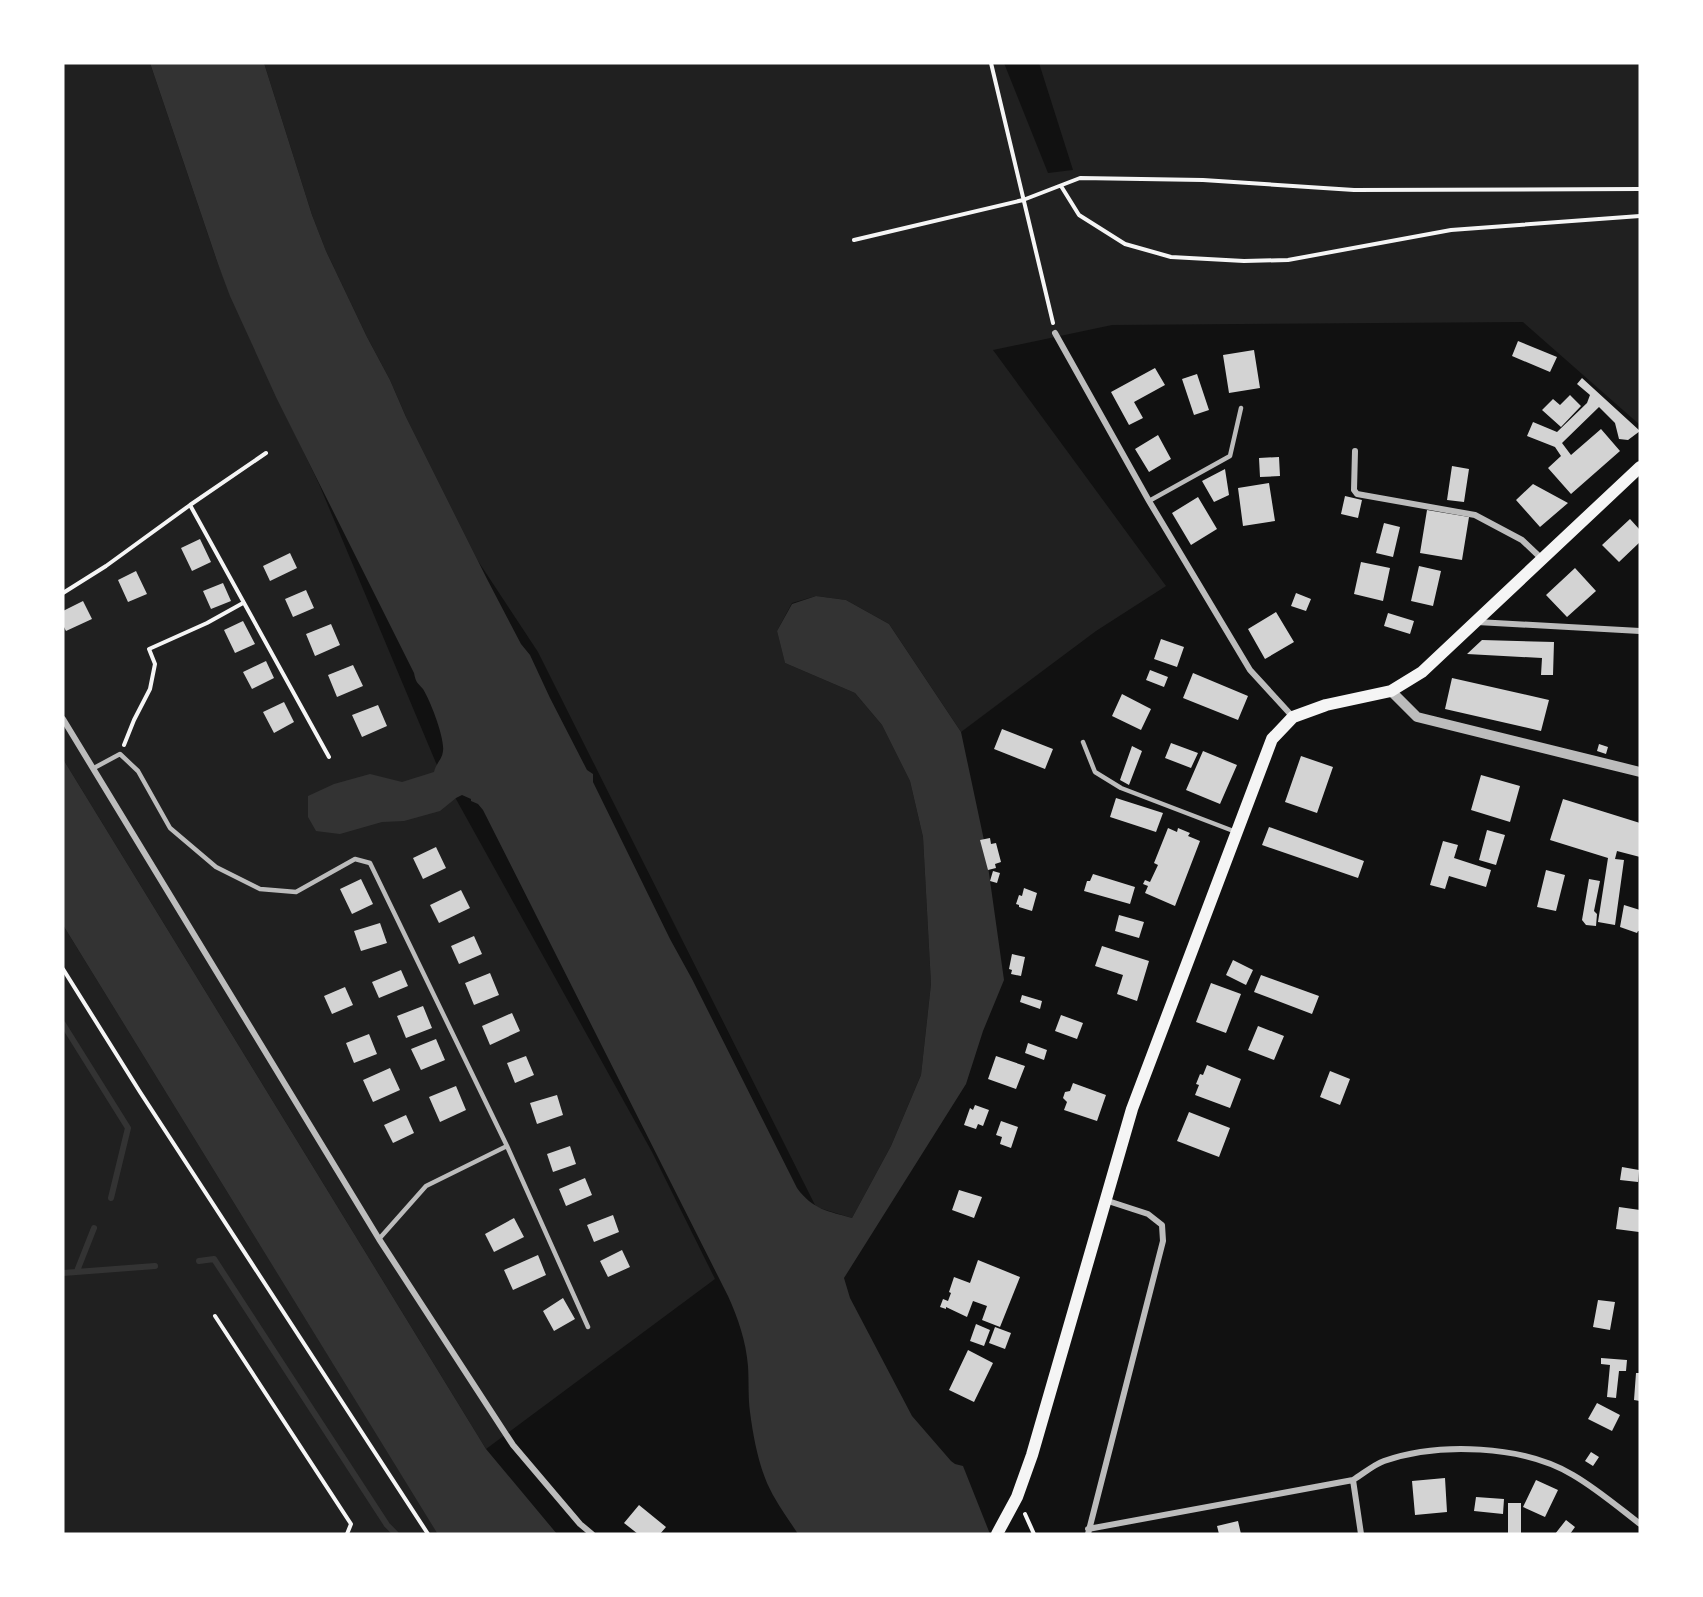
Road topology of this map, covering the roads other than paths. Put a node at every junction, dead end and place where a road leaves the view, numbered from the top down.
1 (1055, 333) road end
2 (1241, 408) dead end
3 (1355, 452) dead end
4 (1640, 467) edge
5 (1149, 501) junction
6 (1542, 560) junction
7 (1477, 622) junction
8 (1640, 631) edge
9 (1391, 691) junction
10 (1293, 717) junction
11 (63, 719) edge
12 (1083, 742) dead end
13 (94, 768) junction
14 (1640, 772) edge
15 (1237, 832) junction
16 (507, 1146) junction
17 (1105, 1200) junction
18 (379, 1239) junction
19 (588, 1327) dead end
20 (1353, 1480) junction
21 (1640, 1524) edge
22 (1088, 1532) edge
23 (592, 1534) edge
24 (997, 1534) edge
25 (1360, 1534) edge

1 - 5 street
2 - 5 lane
3 - 6 street
4 - 6 main road
5 - 10 street
6 - 7 main road
7 - 8 street
7 - 9 main road
9 - 10 main road
9 - 14 street
10 - 15 main road
11 - 13 street
12 - 15 lane
13 - 16 lane
13 - 18 street
15 - 17 main road
16 - 18 lane
16 - 19 lane
17 - 22 street
17 - 24 main road
18 - 23 street
20 - 21 street
20 - 22 street
20 - 25 street

